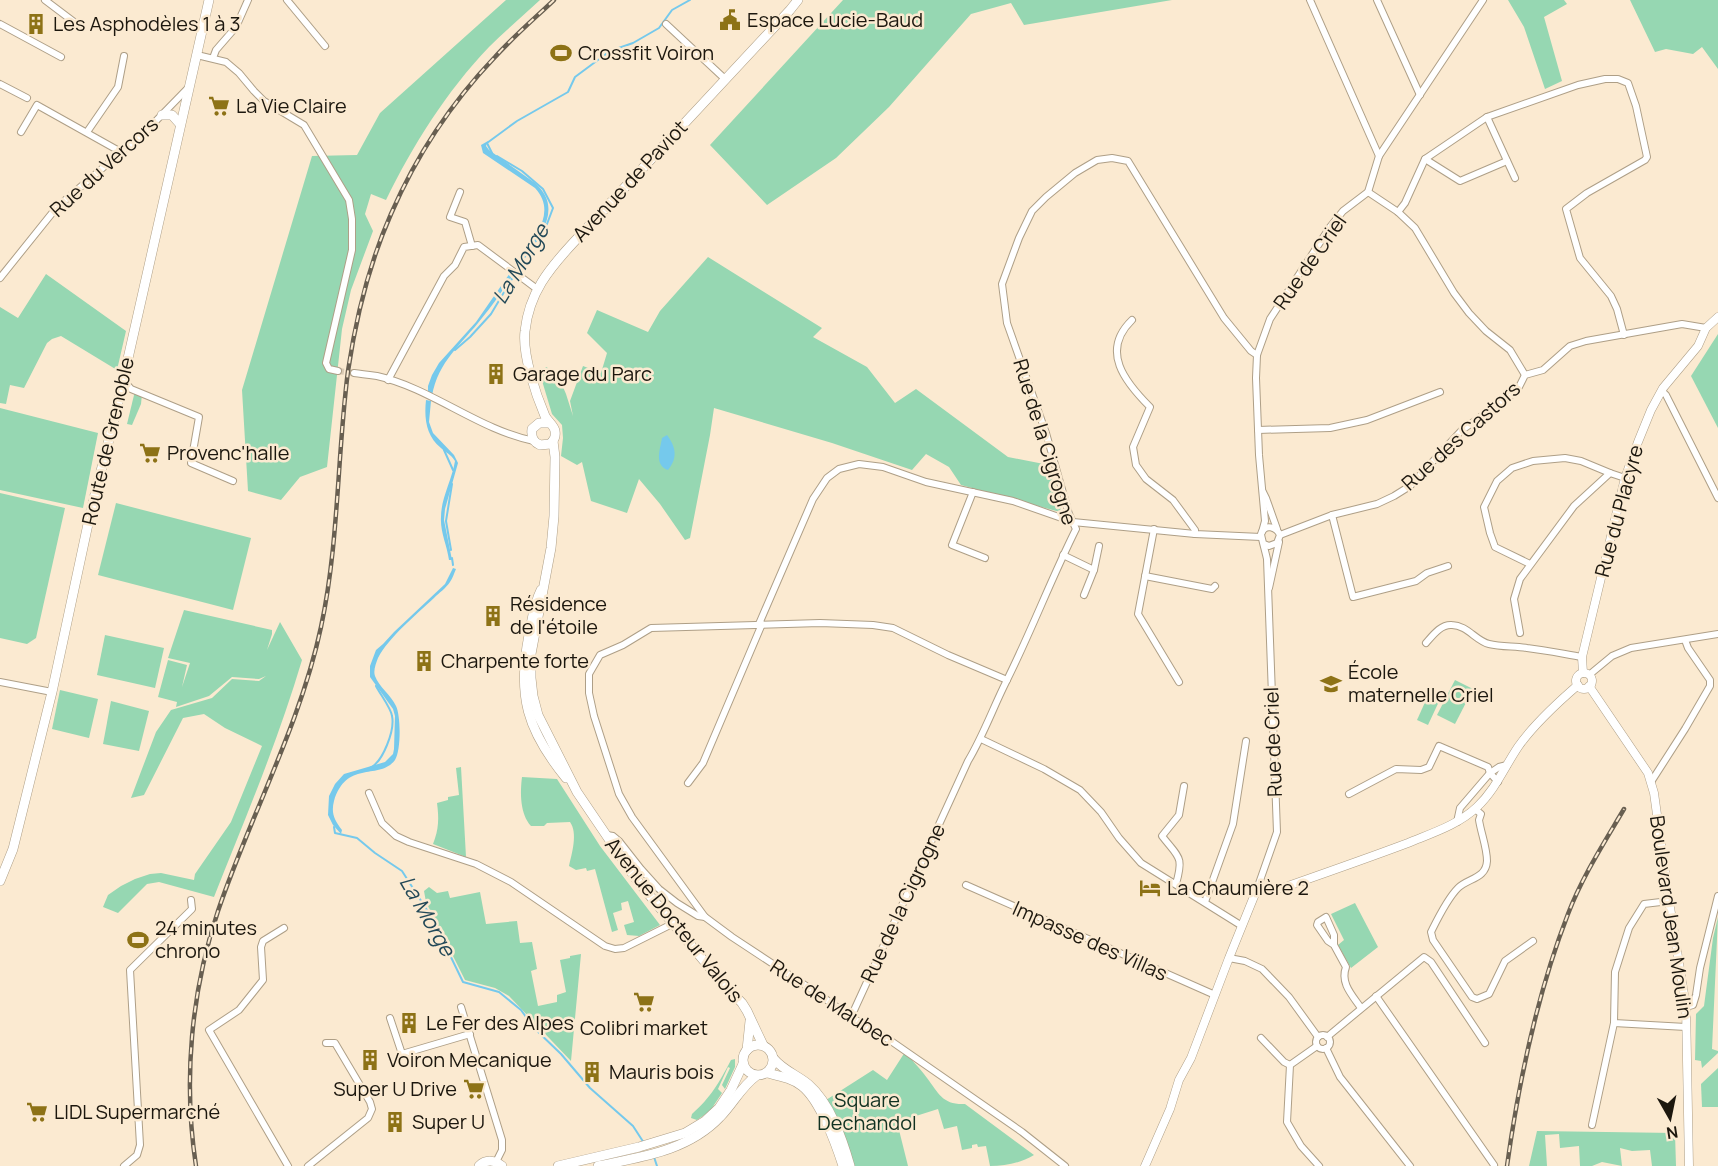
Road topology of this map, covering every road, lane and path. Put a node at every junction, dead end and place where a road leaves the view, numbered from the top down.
1 (45, 0) edge
2 (209, 0) edge
3 (248, 0) edge
4 (287, 0) edge
5 (798, 0) edge
6 (1310, 0) edge
7 (1377, 0) edge
8 (1483, 0) edge
9 (0, 24) edge
10 (666, 24) dead end
11 (82, 28) dead end
12 (325, 46) dead end
13 (197, 55) junction
14 (124, 56) dead end
15 (61, 57) dead end
16 (213, 58) junction
17 (725, 79) junction
18 (0, 84) edge
19 (188, 87) junction
20 (1419, 95) junction
21 (27, 98) dead end
22 (183, 109) junction
23 (164, 113) junction
24 (1486, 117) junction
25 (180, 124) junction
26 (21, 132) dead end
27 (87, 132) junction
28 (121, 152) junction
29 (1379, 156) junction
30 (1425, 159) junction
31 (1507, 161) junction
32 (1515, 178) dead end
33 (460, 192) dead end
34 (1368, 192) junction
35 (1398, 212) junction
36 (472, 246) junction
37 (0, 278) edge
38 (537, 289) junction
39 (1718, 316) edge
40 (1132, 320) dead end
41 (1706, 328) junction
42 (1624, 335) junction
43 (1257, 356) junction
44 (338, 371) dead end
45 (354, 373) tunnel mouth
46 (1525, 375) junction
47 (123, 380) junction
48 (388, 380) junction
49 (535, 390) junction
50 (1662, 391) junction
51 (1440, 392) dead end
52 (548, 423) junction
53 (534, 427) junction
54 (1258, 430) junction
55 (517, 437) junction
56 (553, 441) junction
57 (537, 443) junction
58 (1610, 473) junction
59 (554, 475) junction
60 (1625, 478) junction
61 (233, 481) dead end
62 (973, 492) junction
63 (1262, 492) junction
64 (1718, 498) edge
65 (1332, 515) junction
66 (1073, 522) junction
67 (1154, 529) junction
68 (1196, 534) junction
69 (1279, 535) junction
70 (1263, 537) junction
71 (1099, 546) dead end
72 (1063, 555) junction
73 (985, 558) dead end
74 (1530, 564) junction
75 (1448, 566) dead end
76 (1094, 570) junction
77 (1145, 576) junction
78 (1215, 586) dead end
79 (1268, 591) junction
80 (1084, 595) dead end
81 (761, 624) junction
82 (1520, 633) dead end
83 (1718, 634) edge
84 (1685, 640) junction
85 (1426, 643) dead end
86 (1582, 657) junction
87 (1586, 674) junction
88 (1007, 680) junction
89 (0, 682) edge
90 (1179, 682) dead end
91 (1578, 685) junction
92 (1589, 686) junction
93 (52, 692) junction
94 (981, 739) junction
95 (1246, 741) dead end
96 (1507, 765) junction
97 (1490, 773) junction
98 (1498, 782) junction
99 (1651, 782) junction
100 (688, 783) dead end
101 (1184, 786) dead end
102 (369, 793) dead end
103 (1349, 794) dead end
104 (1475, 809) junction
105 (1457, 822) junction
106 (606, 835) junction
107 (0, 881) edge
108 (1176, 884) junction
109 (966, 885) dead end
110 (1257, 889) junction
111 (1718, 896) edge
112 (191, 900) dead end
113 (1669, 901) junction
114 (1205, 902) junction
115 (705, 917) junction
116 (672, 924) junction
117 (1242, 926) junction
118 (284, 928) dead end
119 (1533, 941) dead end
120 (1334, 945) dead end
121 (1229, 958) junction
122 (1215, 995) junction
123 (1376, 996) junction
124 (461, 1007) dead end
125 (1686, 1007) junction
126 (1361, 1008) junction
127 (851, 1017) junction
128 (390, 1018) dead end
129 (750, 1019) junction
130 (1614, 1023) junction
131 (1686, 1027) junction
132 (470, 1034) junction
133 (1318, 1036) junction
134 (1327, 1037) junction
135 (1261, 1038) dead end
136 (326, 1043) dead end
137 (1485, 1043) dead end
138 (763, 1046) junction
139 (1317, 1046) junction
140 (1326, 1048) junction
141 (747, 1050) junction
142 (774, 1059) junction
143 (743, 1064) junction
144 (1290, 1065) junction
145 (767, 1073) junction
146 (756, 1076) junction
147 (1592, 1125) dead end
148 (499, 1164) edge
149 (1494, 1164) dead end
150 (124, 1166) edge
151 (288, 1166) edge
152 (308, 1166) edge
153 (479, 1166) edge
154 (558, 1166) edge
155 (598, 1166) edge
156 (843, 1166) edge
157 (850, 1166) edge
158 (1065, 1166) edge
159 (1145, 1166) edge
160 (1319, 1166) edge
161 (1410, 1166) edge
162 (1689, 1166) edge

1 - 11 street
2 - 13 main road, Route de Grenoble
3 - 16 street
4 - 12 street
5 - 17 main road, Avenue de Paviot
6 - 29 street
7 - 20 street
8 - 20 street
9 - 15 street
10 - 17 street
13 - 16 street
13 - 19 main road, Route de Grenoble
14 - 27 street
16 - 44 street
17 - 38 main road, Avenue de Paviot
18 - 21 street
19 - 22 main road, Route de Grenoble
19 - 23 street, Rue du Vercors
20 - 29 street
22 - 23 main road
22 - 25 main road, Route de Grenoble
23 - 25 main road
23 - 28 street, Rue du Vercors
24 - 30 street
24 - 31 street
24 - 42 street
25 - 47 main road, Route de Grenoble
26 - 27 street
27 - 28 street
28 - 37 street, Rue du Vercors
29 - 34 street
30 - 31 street
30 - 35 street
31 - 32 street
33 - 36 street
34 - 35 street
34 - 43 street, Rue de Criel
35 - 46 street
36 - 38 street
36 - 48 street
38 - 49 main road, Avenue de Paviot
39 - 41 street, Rue du Placyre
40 - 68 street
41 - 42 street, Rue des Castors
41 - 50 street, Rue du Placyre
42 - 46 street, Rue des Castors
43 - 54 street, Rue de Criel
43 - 66 street, Rue de la Cigrogne
45 - 48 street
46 - 65 street, Rue des Castors
47 - 61 street
47 - 93 main road, Route de Grenoble
48 - 55 street
49 - 52 main road, Avenue de Paviot
49 - 53 main road, Avenue de Paviot
50 - 60 street, Rue du Placyre
50 - 64 street
51 - 54 street
52 - 53 main road
52 - 56 main road
53 - 55 street
53 - 57 main road
54 - 63 street, Rue de Criel
55 - 57 street
56 - 57 main road
56 - 59 main road, Avenue Docteur Valois
57 - 59 main road, Avenue Docteur Valois
58 - 60 street
58 - 74 street
58 - 74 street
59 - 106 main road, Avenue Docteur Valois
60 - 86 street, Rue du Placyre
62 - 66 street
62 - 73 street
62 - 81 street
63 - 69 street, Rue de Criel
63 - 70 street, Rue de Criel
65 - 69 street, Rue des Castors
65 - 75 street
66 - 67 street
66 - 72 street, Rue de la Cigrogne
67 - 68 street
67 - 77 street
68 - 70 street
69 - 70 street
69 - 70 street
69 - 79 street, Rue de Criel
70 - 79 street, Rue de Criel
71 - 76 street
72 - 76 street
72 - 88 street, Rue de la Cigrogne
74 - 82 street
76 - 80 street
77 - 78 street
77 - 90 street
79 - 110 street, Rue de Criel
81 - 88 street
81 - 100 street
81 - 115 street
83 - 84 street
84 - 87 street
84 - 99 street
85 - 86 street
86 - 87 street, Rue du Placyre
87 - 91 street
87 - 92 street
88 - 94 street, Rue de la Cigrogne
89 - 93 street
91 - 92 street
91 - 96 street
92 - 99 street, Boulevard Jean Moulin
93 - 107 main road, Route de Grenoble
94 - 108 street
94 - 127 street, Rue de la Cigrogne
95 - 114 street
96 - 97 street
96 - 98 street
97 - 98 street
97 - 103 street
97 - 105 street
98 - 104 street
99 - 113 street, Boulevard Jean Moulin
101 - 108 street
102 - 116 street
104 - 105 street
104 - 119 street
105 - 110 street
106 - 115 street, Rue de Maubec
106 - 116 main road, Avenue Docteur Valois
108 - 114 street
109 - 122 street, Impasse des Villas
110 - 117 street
111 - 125 street
112 - 150 street
113 - 125 street, Boulevard Jean Moulin
113 - 130 street
114 - 117 street
115 - 127 street, Rue de Maubec
116 - 129 main road, Avenue Docteur Valois
117 - 121 street
118 - 151 street
120 - 126 street
121 - 122 street
121 - 133 street
122 - 159 street
123 - 126 street
123 - 137 street
123 - 149 street
124 - 132 street
125 - 131 street, Boulevard Jean Moulin
126 - 134 street
127 - 158 street, Rue de Maubec
128 - 132 street
129 - 138 main road, Avenue Docteur Valois
129 - 141 main road
130 - 131 street
130 - 147 street
131 - 162 street, Boulevard Jean Moulin
132 - 148 street
133 - 134 street
133 - 139 street
134 - 140 street
135 - 144 street
136 - 152 street
138 - 141 main road
138 - 142 main road
139 - 140 street
139 - 144 street
140 - 161 street
141 - 143 main road
142 - 145 main road
142 - 157 main road
143 - 146 main road
143 - 154 main road
144 - 160 street
145 - 146 main road
145 - 156 main road
146 - 155 main road
148 - 153 main road

